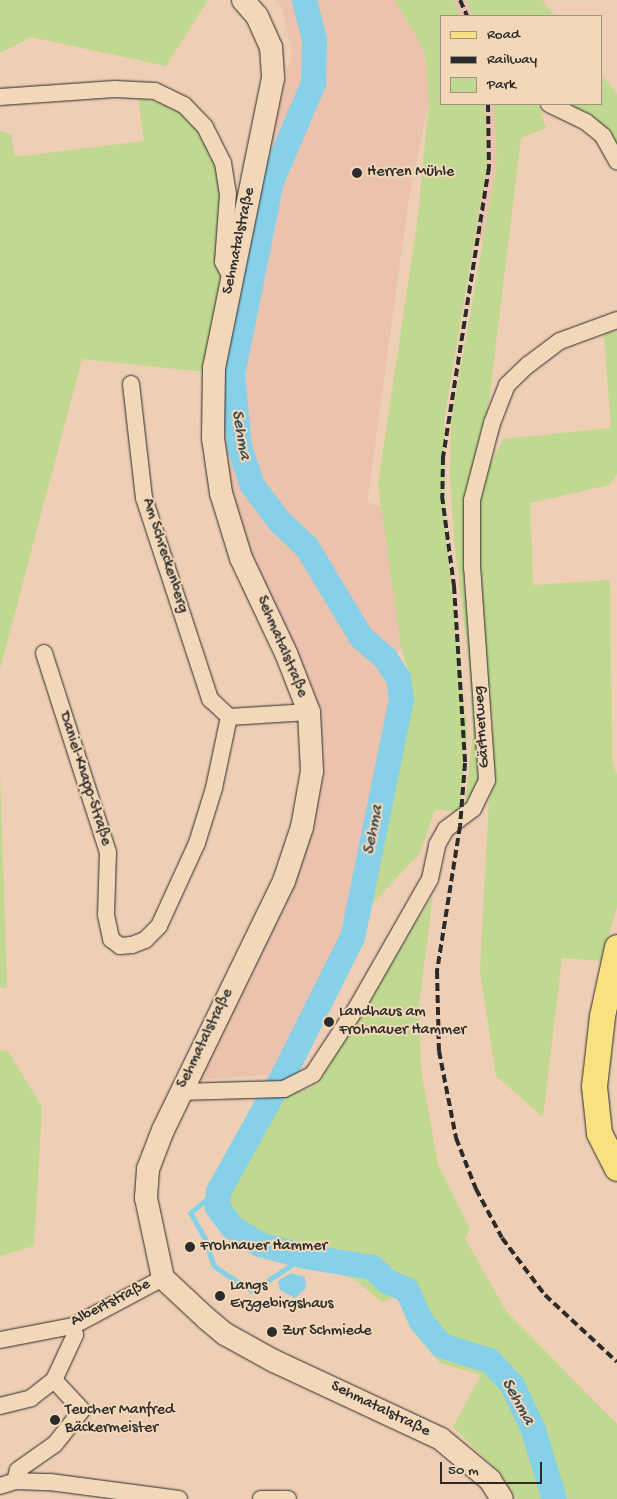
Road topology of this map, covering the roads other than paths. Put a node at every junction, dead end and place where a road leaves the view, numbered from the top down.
1 (243, 0) edge
2 (0, 98) edge
3 (551, 105) edge
4 (617, 161) edge
5 (231, 277) junction
6 (617, 320) edge
7 (131, 384) dead end
8 (44, 653) dead end
9 (308, 712) junction
10 (229, 717) junction
11 (617, 947) edge
12 (180, 1092) junction
13 (617, 1168) edge
14 (163, 1278) junction
15 (72, 1326) junction
16 (0, 1340) edge
17 (54, 1380) junction
18 (0, 1406) edge
19 (8, 1483) edge
20 (179, 1499) edge
21 (261, 1499) edge
22 (288, 1499) edge
23 (502, 1499) edge

1 - 5 main road, Sehmatalstraße
2 - 5 street
3 - 4 street
5 - 9 main road, Sehmatalstraße
6 - 12 street, Gärtnerweg
7 - 10 street, Am Schreckenberg
8 - 10 street, Daniel-Knapp-Straße
9 - 10 street
9 - 12 main road, Sehmatalstraße
11 - 13 main road
12 - 14 main road, Sehmatalstraße
14 - 15 street, Albertstraße
14 - 23 main road, Sehmatalstraße
15 - 16 street, Albertstraße
15 - 17 street
17 - 18 street
17 - 19 street
19 - 20 street
21 - 22 street

